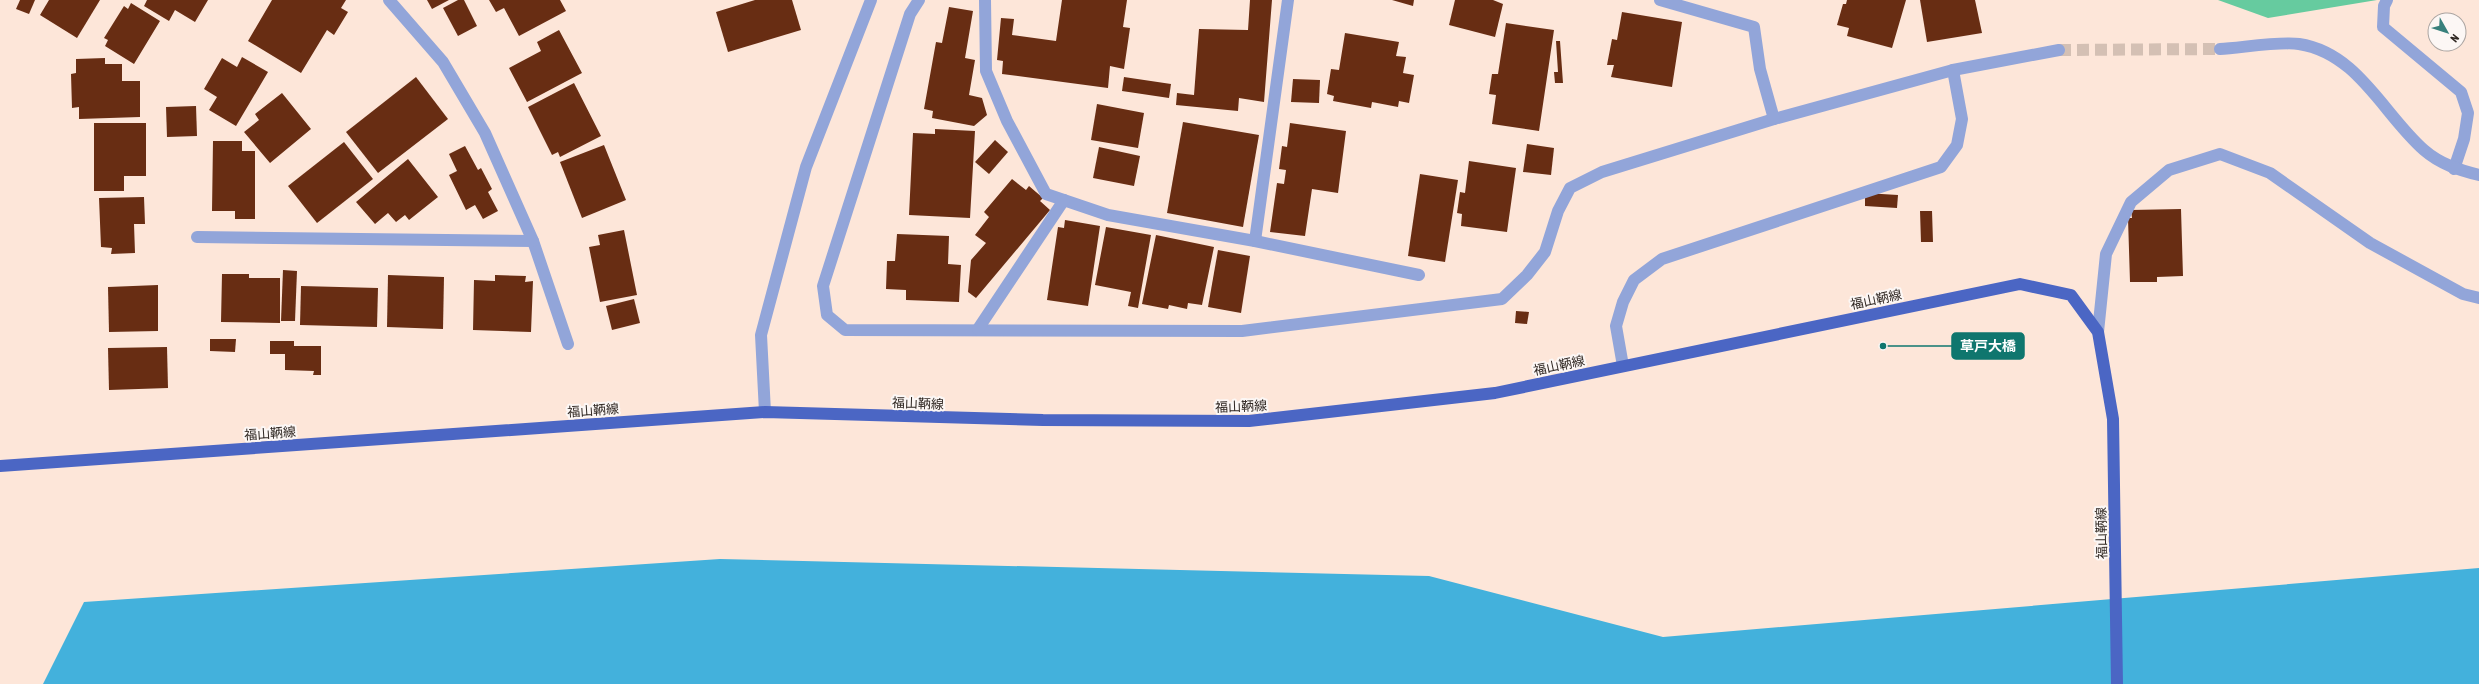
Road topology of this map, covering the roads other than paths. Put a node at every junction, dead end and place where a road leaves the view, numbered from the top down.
1 (389, 0) edge
2 (871, 0) edge
3 (919, 0) edge
4 (985, 0) edge
5 (1288, 0) edge
6 (1660, 0) edge
7 (2387, 0) edge
8 (2220, 49) tunnel mouth
9 (2059, 50) tunnel mouth
10 (1953, 70) junction
11 (1774, 119) junction
12 (2454, 169) junction
13 (2479, 175) edge
14 (1064, 200) junction
15 (197, 237) dead end
16 (533, 241) junction
17 (1256, 241) junction
18 (1419, 275) dead end
19 (2479, 298) edge
20 (978, 329) junction
21 (2098, 332) junction
22 (568, 344) dead end
23 (1623, 366) junction
24 (765, 412) junction
25 (0, 466) edge
26 (2117, 684) edge

1 - 16 street
2 - 24 street
3 - 20 street
4 - 14 street
5 - 17 street
6 - 11 street
7 - 12 street
8 - 12 street
9 - 10 street
10 - 11 street
10 - 23 street
11 - 20 street
12 - 13 street
14 - 17 street
14 - 20 street
15 - 16 street
16 - 22 street
17 - 18 street
19 - 21 street
21 - 23 main road, 福山鞆線
21 - 26 main road, 福山鞆線
23 - 24 main road, 福山鞆線
24 - 25 main road, 福山鞆線

